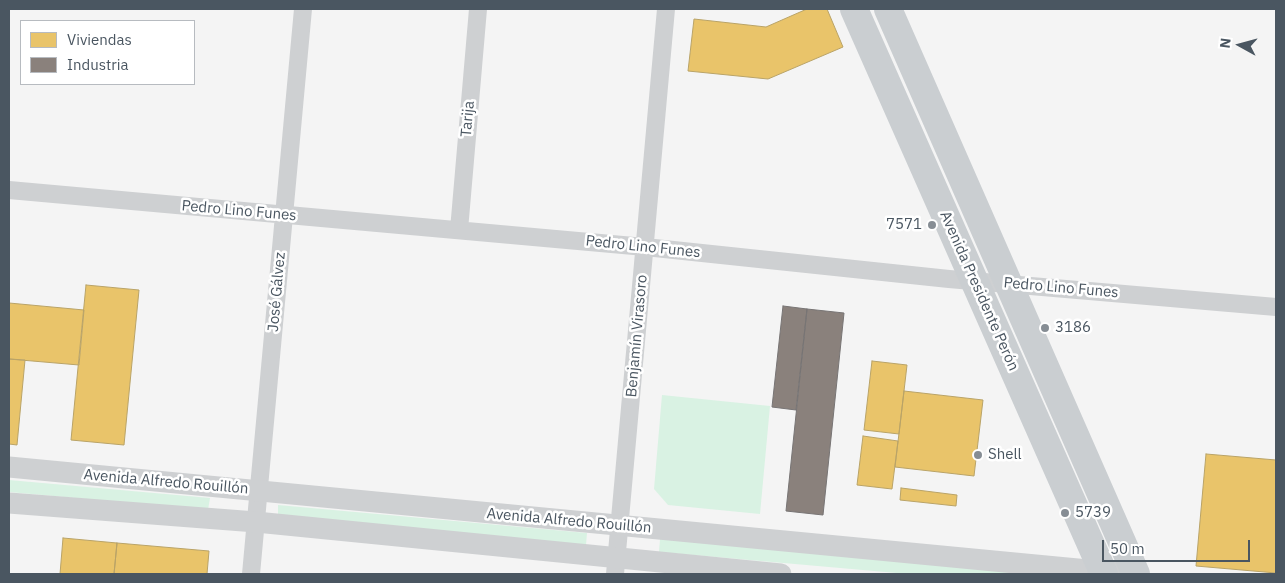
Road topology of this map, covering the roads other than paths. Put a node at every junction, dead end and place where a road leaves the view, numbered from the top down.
1 (303, 9) edge
2 (478, 9) edge
3 (666, 9) edge
4 (854, 9) edge
5 (888, 9) edge
6 (9, 190) edge
7 (284, 215) junction
8 (459, 230) junction
9 (645, 246) junction
10 (975, 281) junction
11 (1009, 284) junction
12 (1276, 307) edge
13 (9, 468) edge
14 (259, 491) junction
15 (9, 503) edge
16 (256, 522) junction
17 (620, 526) junction
18 (616, 566) edge
19 (1104, 573) edge
20 (251, 574) edge
21 (781, 574) edge
22 (1130, 574) edge
23 (1136, 574) edge

1 - 7 street, José Gálvez
2 - 8 street, Tarija
3 - 9 street, Benjamín Virasoro
4 - 10 main road, Avenida Presidente Perón
5 - 11 main road, Avenida Presidente Perón
6 - 7 street, Pedro Lino Funes
7 - 8 street, Pedro Lino Funes
7 - 14 street, José Gálvez
8 - 9 street, Pedro Lino Funes
9 - 10 street, Pedro Lino Funes
9 - 17 street, Benjamín Virasoro
10 - 11 street, Pedro Lino Funes
10 - 19 main road, Avenida Presidente Perón
11 - 12 street, Pedro Lino Funes
11 - 23 main road, Avenida Presidente Perón
13 - 14 street, Avenida Alfredo Rouillón
14 - 16 street, José Gálvez
14 - 17 street, Avenida Alfredo Rouillón
15 - 16 street, Avenida Alfredo Rouillón
16 - 18 street, Avenida Alfredo Rouillón
16 - 20 street, José Gálvez
17 - 18 street, Benjamín Virasoro
17 - 19 street, Avenida Alfredo Rouillón
18 - 21 street, Avenida Alfredo Rouillón
19 - 22 street, Avenida Alfredo Rouillón

